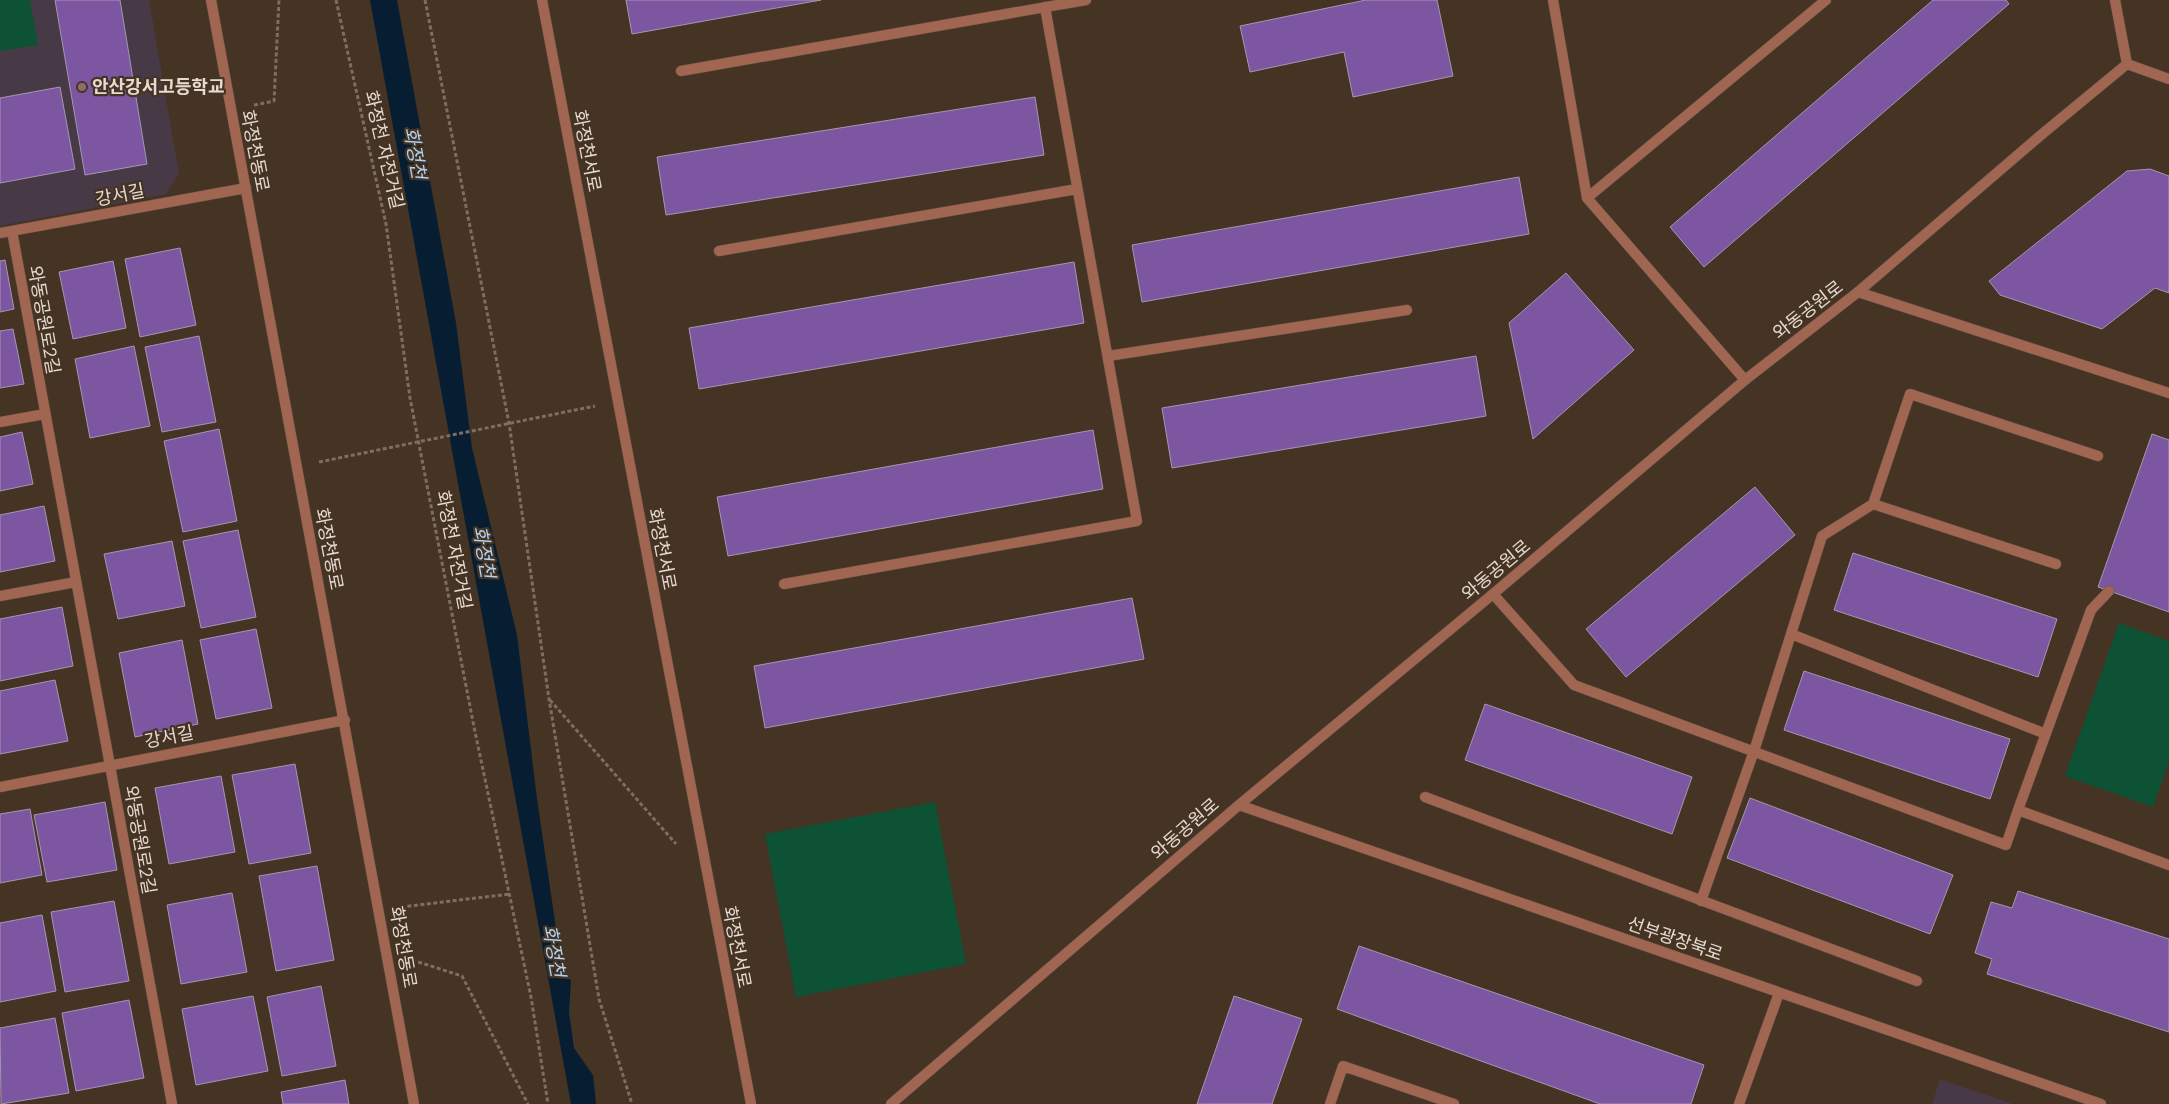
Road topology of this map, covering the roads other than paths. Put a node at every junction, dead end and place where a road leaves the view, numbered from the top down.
1 (211, 0) edge
2 (542, 0) edge
3 (1086, 0) edge
4 (1553, 0) edge
5 (1826, 0) edge
6 (2115, 0) edge
7 (1045, 7) junction
8 (2127, 64) junction
9 (681, 71) dead end
10 (2169, 80) edge
11 (246, 188) junction
12 (1077, 189) junction
13 (1587, 198) junction
14 (12, 231) junction
15 (0, 234) edge
16 (719, 251) dead end
17 (1858, 292) junction
18 (1408, 310) dead end
19 (1108, 356) junction
20 (1745, 380) junction
21 (2169, 393) edge
22 (45, 414) junction
23 (0, 422) edge
24 (2098, 456) dead end
25 (1873, 504) junction
26 (2056, 564) dead end
27 (76, 582) junction
28 (784, 584) dead end
29 (2109, 591) dead end
30 (1493, 594) junction
31 (0, 596) edge
32 (1791, 634) junction
33 (345, 720) junction
34 (2046, 734) junction
35 (1754, 751) junction
36 (110, 766) junction
37 (0, 787) edge
38 (1425, 797) dead end
39 (1239, 805) junction
40 (2018, 810) junction
41 (2169, 865) edge
42 (1701, 901) junction
43 (1917, 981) dead end
44 (1779, 992) junction
45 (172, 1104) edge
46 (414, 1104) edge
47 (751, 1104) edge
48 (891, 1104) edge
49 (1330, 1104) edge
50 (1454, 1104) edge
51 (1739, 1104) edge
52 (2100, 1104) edge

1 - 11 street, 화정천동로
2 - 47 street, 화정천서로
3 - 7 street
4 - 13 street
5 - 13 street
6 - 8 street
7 - 9 street
7 - 12 street
8 - 10 street
8 - 17 street, 와동공원로
11 - 14 street, 강서길
11 - 33 street, 화정천동로
12 - 16 street
12 - 19 street
13 - 20 street
14 - 15 street, 강서길
14 - 22 street, 와동공원로2길
17 - 20 street, 와동공원로
17 - 21 street
18 - 19 street
19 - 28 street
20 - 30 street, 와동공원로
22 - 23 street
22 - 27 street, 와동공원로2길
24 - 25 street
25 - 26 street
25 - 32 street
27 - 31 street
27 - 36 street, 와동공원로2길
29 - 34 street
30 - 35 street
30 - 39 street, 와동공원로
32 - 34 street
32 - 35 street
33 - 36 street, 강서길
33 - 46 street, 화정천동로
34 - 40 street
35 - 40 street
35 - 42 street
36 - 37 street, 강서길
36 - 45 street, 와동공원로2길
38 - 42 street
39 - 44 street, 선부광장북로
39 - 48 street, 와동공원로
40 - 41 street
42 - 43 street
44 - 51 street
44 - 52 street, 선부광장북로
49 - 50 street

